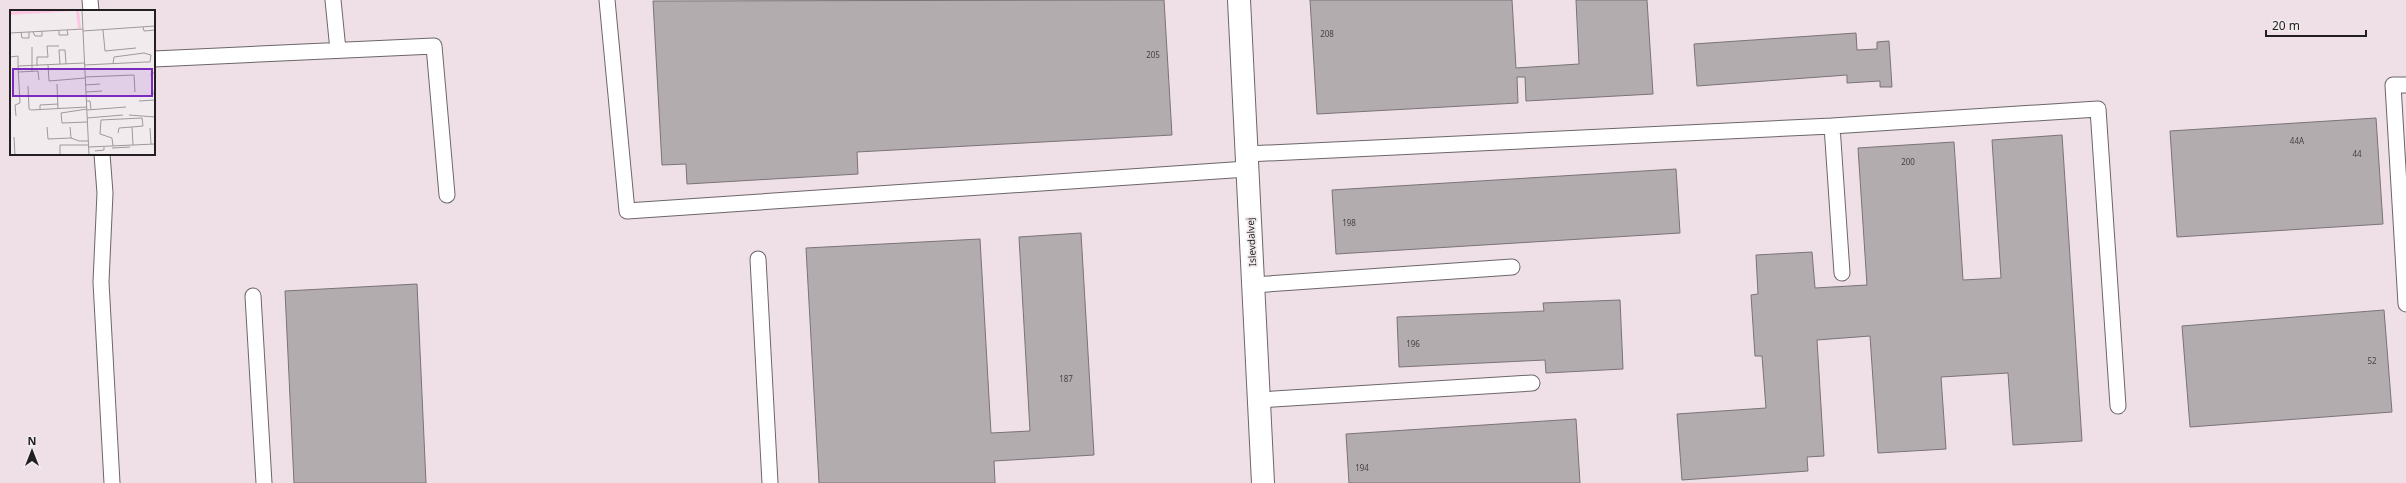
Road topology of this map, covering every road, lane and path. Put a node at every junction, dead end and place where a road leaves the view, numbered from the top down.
1 (90, 0) edge
2 (334, 0) edge
3 (607, 0) edge
4 (1239, 0) edge
5 (91, 10) edge
6 (338, 50) junction
7 (155, 59) edge
8 (2406, 85) edge
9 (1832, 126) junction
10 (102, 155) edge
11 (1247, 161) junction
12 (447, 195) dead end
13 (758, 259) dead end
14 (1512, 267) dead end
15 (1842, 273) dead end
16 (1253, 285) junction
17 (253, 296) dead end
18 (2406, 304) edge
19 (1532, 383) dead end
20 (1259, 400) junction
21 (2118, 406) dead end
22 (112, 483) edge
23 (264, 483) edge
24 (770, 483) edge
25 (1264, 483) edge

1 - 5 lane
2 - 6 lane
3 - 11 lane
4 - 11 street, Islevdalvej
6 - 7 lane
6 - 12 lane
8 - 18 lane
9 - 11 lane
9 - 15 lane
9 - 21 lane
10 - 22 lane
11 - 16 street, Islevdalvej
13 - 24 lane
14 - 16 lane
16 - 20 street, Islevdalvej
17 - 23 lane
19 - 20 lane
20 - 25 street, Islevdalvej

